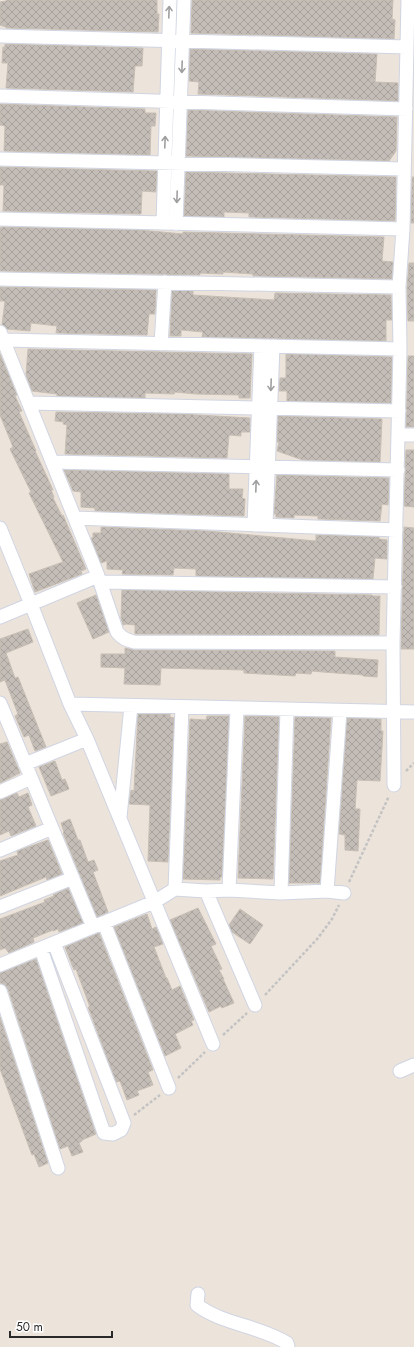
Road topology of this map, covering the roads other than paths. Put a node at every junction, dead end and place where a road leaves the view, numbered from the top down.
1 (170, 0) edge
2 (184, 0) edge
3 (408, 0) edge
4 (0, 36) edge
5 (168, 40) junction
6 (183, 41) junction
7 (407, 47) junction
8 (0, 96) edge
9 (166, 102) junction
10 (181, 103) junction
11 (406, 109) junction
12 (0, 159) edge
13 (165, 163) junction
14 (179, 164) junction
15 (404, 169) junction
16 (0, 219) edge
17 (163, 223) junction
18 (176, 224) junction
19 (403, 229) junction
20 (0, 279) edge
21 (165, 282) junction
22 (399, 287) junction
23 (2, 336) edge
24 (161, 344) junction
25 (267, 346) junction
26 (400, 349) junction
27 (29, 402) junction
28 (264, 408) junction
29 (399, 411) junction
30 (398, 435) junction
31 (414, 435) edge
32 (53, 462) junction
33 (262, 467) junction
34 (398, 470) junction
35 (75, 518) junction
36 (260, 525) junction
37 (0, 528) edge
38 (396, 530) junction
39 (100, 579) junction
40 (395, 587) junction
41 (32, 604) junction
42 (0, 617) edge
43 (393, 643) junction
44 (0, 703) edge
45 (70, 704) junction
46 (131, 706) junction
47 (182, 707) junction
48 (237, 708) junction
49 (287, 710) junction
50 (340, 711) junction
51 (393, 712) junction
52 (414, 712) edge
53 (5, 731) edge
54 (87, 739) junction
55 (25, 764) junction
56 (31, 778) junction
57 (394, 785) road end
58 (0, 792) edge
59 (120, 819) junction
60 (52, 828) junction
61 (0, 850) edge
62 (73, 878) junction
63 (175, 889) junction
64 (229, 890) junction
65 (206, 891) junction
66 (327, 891) junction
67 (281, 893) junction
68 (344, 893) road end
69 (154, 902) junction
70 (0, 907) edge
71 (98, 925) junction
72 (54, 943) junction
73 (41, 948) junction
74 (0, 965) edge
75 (0, 992) edge
76 (255, 1005) road end
77 (213, 1044) road end
78 (414, 1064) edge
79 (400, 1071) dead end
80 (169, 1088) road end
81 (58, 1168) dead end
82 (198, 1294) dead end
83 (288, 1347) edge

5 -> 1 street
2 - 6 street
3 - 7 street
4 - 5 street
5 - 6 street
5 - 9 street
6 - 7 street
6 -> 10 street
7 - 11 street
8 - 9 street
9 - 10 street
13 -> 9 street
10 - 11 street
10 - 14 street
11 - 15 street
12 - 13 street
13 - 14 street
13 - 17 street
14 - 15 street
14 -> 18 street
15 - 19 street
16 - 17 street
17 - 18 street
18 - 19 street
19 - 22 street
20 - 21 street
21 - 22 street
21 - 24 street
22 - 26 street
23 - 24 street
23 - 27 street
24 - 25 street
25 - 26 street
25 - 28 street
26 - 29 street
27 - 28 street
27 - 32 street
28 - 29 street
28 - 33 street
29 - 30 street
30 - 31 street
30 - 34 street
32 - 33 street
32 - 35 street
33 - 34 street
33 - 36 street
34 - 38 street
35 - 36 street
35 - 39 street
36 - 38 street
37 - 41 street
38 - 40 street
39 - 40 street
39 - 41 street
39 - 43 street
40 - 43 street
41 - 42 street
41 - 45 street
43 - 51 street
44 - 53 street
45 - 46 street
45 - 54 street
46 - 47 street
46 - 59 street
47 - 48 street
47 - 63 street
48 - 49 street
48 - 64 street
49 - 50 street
49 - 67 street
50 - 51 street
50 - 66 street
51 - 52 street
51 - 57 street
53 - 55 street
54 - 55 street
54 - 59 street
55 - 56 street
56 - 58 street
56 - 60 street
59 - 69 street
60 - 61 street
60 - 62 street
62 - 70 street
62 - 71 street
63 - 65 street
63 - 69 street
64 - 65 street
64 - 67 street
65 - 76 street
66 - 67 street
66 - 68 street
69 - 71 street
69 - 77 street
71 - 72 street
71 - 80 street
72 - 73 street
72 - 73 street
73 - 74 street
75 - 81 street
78 - 79 street
82 - 83 street

